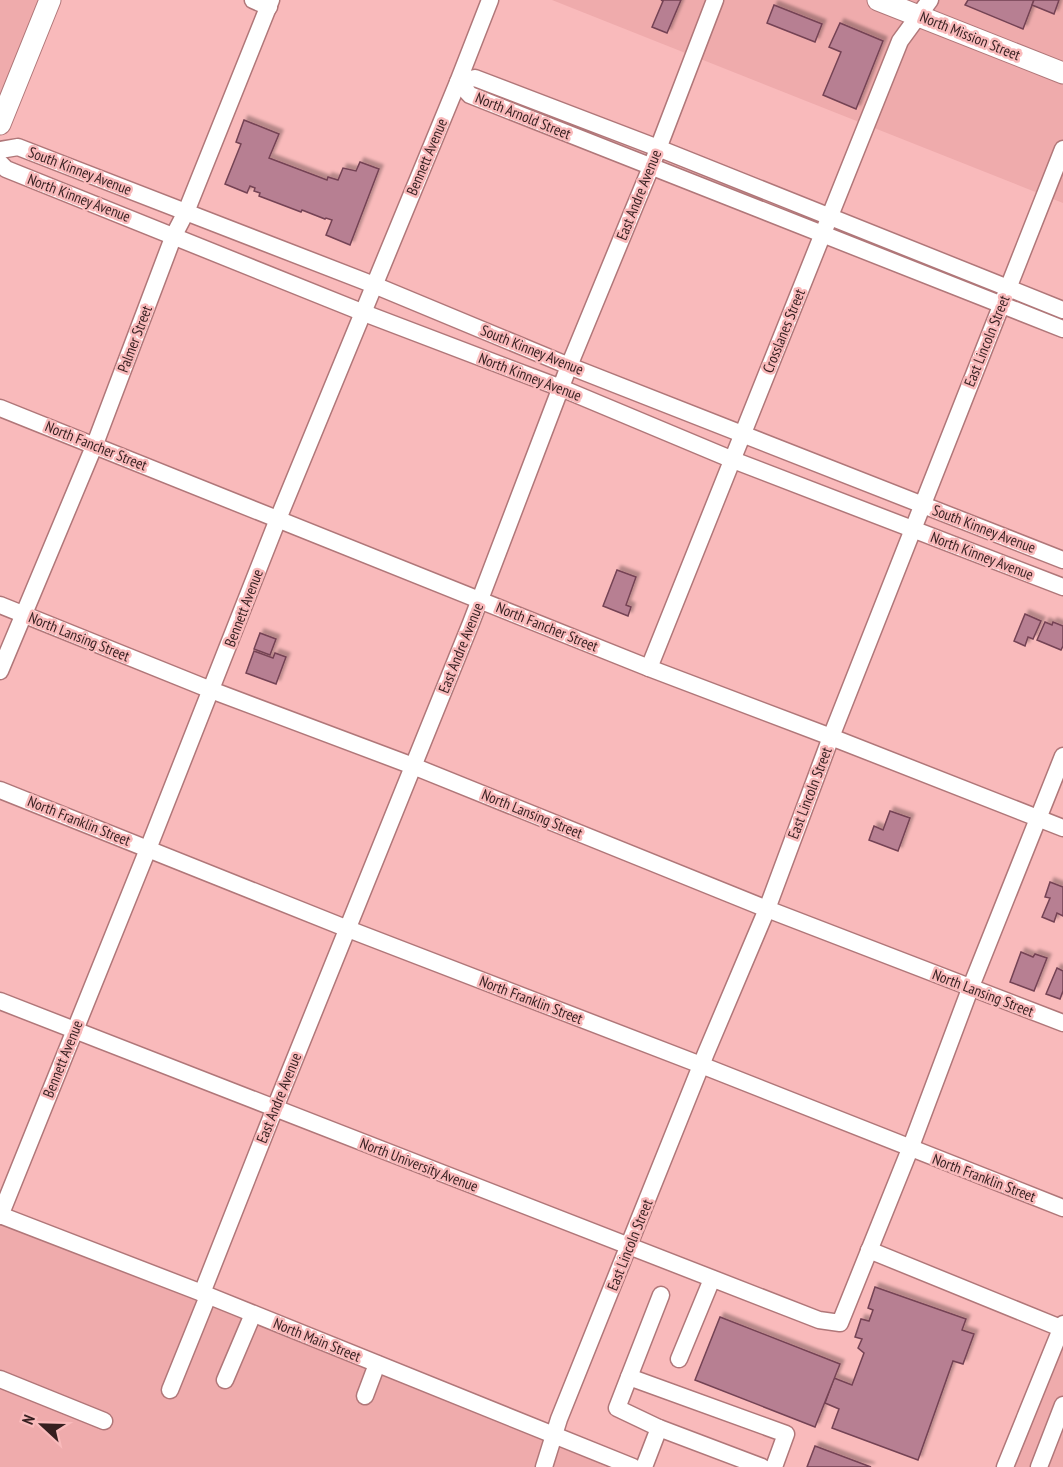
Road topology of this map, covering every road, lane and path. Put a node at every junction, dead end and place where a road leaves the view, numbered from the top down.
1 (50, 0) edge
2 (253, 0) edge
3 (490, 0) edge
4 (714, 0) edge
5 (878, 0) edge
6 (270, 3) edge
7 (925, 8) edge
8 (1063, 73) edge
9 (458, 82) junction
10 (0, 124) edge
11 (658, 148) junction
12 (0, 150) edge
13 (1063, 150) edge
14 (0, 163) edge
15 (651, 166) junction
16 (186, 212) junction
17 (829, 217) junction
18 (823, 233) junction
19 (174, 235) junction
20 (374, 285) junction
21 (1008, 288) junction
22 (1000, 305) junction
23 (1063, 310) edge
24 (364, 313) junction
25 (1063, 329) edge
26 (569, 366) junction
27 (561, 388) junction
28 (0, 408) edge
29 (743, 434) junction
30 (95, 444) junction
31 (733, 460) junction
32 (922, 505) junction
33 (278, 519) junction
34 (913, 530) junction
35 (1063, 560) edge
36 (1063, 587) edge
37 (480, 600) junction
38 (0, 605) edge
39 (24, 615) junction
40 (649, 668) junction
41 (0, 671) edge
42 (211, 690) junction
43 (831, 737) junction
44 (1063, 756) edge
45 (414, 766) junction
46 (0, 790) edge
47 (1038, 819) junction
48 (1063, 828) edge
49 (148, 849) junction
50 (767, 909) junction
51 (348, 929) junction
52 (970, 988) junction
53 (0, 1001) edge
54 (1063, 1023) edge
55 (75, 1030) junction
56 (701, 1065) junction
57 (274, 1108) junction
58 (910, 1149) junction
59 (1063, 1208) edge
60 (0, 1215) edge
61 (629, 1247) junction
62 (869, 1250) junction
63 (712, 1279) junction
64 (205, 1294) junction
65 (661, 1295) dead end
66 (253, 1314) junction
67 (1062, 1327) edge
68 (679, 1359) dead end
69 (376, 1364) junction
70 (629, 1377) junction
71 (0, 1379) edge
72 (225, 1380) dead end
73 (170, 1390) dead end
74 (365, 1396) dead end
75 (1063, 1405) edge
76 (104, 1420) dead end
77 (659, 1428) junction
78 (553, 1436) junction
79 (544, 1467) edge
80 (633, 1467) edge
81 (644, 1467) edge
82 (762, 1467) edge
83 (774, 1467) edge
84 (1005, 1467) edge
85 (1039, 1467) edge

1 - 10 main road
2 - 6 street
3 - 9 street, Bennett Avenue
4 - 11 street, East Andre Avenue
5 - 7 main road, North Mission Street
6 - 16 street, Palmer Street
7 - 8 main road, North Mission Street
7 - 17 street, Crosslanes Street
9 - 11 street, North Arnold Street
9 - 15 street, North Arnold Street
9 - 20 street, Bennett Avenue
11 - 15 street, East Andre Avenue
11 - 17 street, North Arnold Street
12 - 16 street, South Kinney Avenue
13 - 21 street, East Lincoln Street
14 - 19 street, North Kinney Avenue
15 - 18 street, North Arnold Street
15 - 26 street, East Andre Avenue
16 - 19 street, Palmer Street
16 - 20 street, South Kinney Avenue
17 - 18 street, Crosslanes Street
17 - 21 street, North Arnold Street
18 - 22 street, North Arnold Street
18 - 29 street, Crosslanes Street
19 - 24 street, North Kinney Avenue
19 - 30 street, Palmer Street
20 - 24 street, Bennett Avenue
20 - 26 street, South Kinney Avenue
21 - 22 street, East Lincoln Street
21 - 23 street, North Arnold Street
22 - 25 street, North Arnold Street
22 - 32 street, East Lincoln Street
24 - 27 street, North Kinney Avenue
24 - 33 street, Bennett Avenue
26 - 27 street, East Andre Avenue
26 - 29 street, South Kinney Avenue
27 - 31 street, North Kinney Avenue
27 - 37 street, East Andre Avenue
28 - 30 street, North Fancher Street
29 - 31 street, Crosslanes Street
29 - 32 street, South Kinney Avenue
30 - 33 street, North Fancher Street
30 - 39 street, Palmer Street
31 - 34 street, North Kinney Avenue
31 - 40 street, Crosslanes Street
32 - 34 street, East Lincoln Street
32 - 35 street, South Kinney Avenue
33 - 37 street, North Fancher Street
33 - 42 street, Bennett Avenue
34 - 36 street, North Kinney Avenue
34 - 43 street, East Lincoln Street
37 - 40 street, North Fancher Street
37 - 45 street, East Andre Avenue
38 - 39 street, North Lansing Street
39 - 41 street, Palmer Street
39 - 42 street, North Lansing Street
40 - 43 street, North Fancher Street
42 - 45 street, North Lansing Street
42 - 49 street, Bennett Avenue
43 - 47 street, North Fancher Street
43 - 50 street, East Lincoln Street
44 - 47 street
45 - 50 street, North Lansing Street
45 - 51 street, East Andre Avenue
46 - 49 street, North Franklin Street
47 - 48 street, North Fancher Street
47 - 52 street
49 - 51 street, North Franklin Street
49 - 55 street, Bennett Avenue
50 - 52 street, North Lansing Street
50 - 56 street, East Lincoln Street
51 - 56 street, North Franklin Street
51 - 57 street, East Andre Avenue
52 - 54 street, North Lansing Street
52 - 58 street
53 - 55 street, North University Avenue
55 - 57 street, North University Avenue
55 - 60 street, Bennett Avenue
56 - 58 street, North Franklin Street
56 - 61 street, East Lincoln Street
57 - 61 street, North University Avenue
57 - 64 street, East Andre Avenue
58 - 59 street, North Franklin Street
58 - 62 street
60 - 64 street, North Main Street
61 - 63 street, North University Avenue
61 - 78 street, East Lincoln Street
62 - 63 street, North University Avenue
62 - 67 street
63 - 68 street
64 - 66 street, North Main Street
64 - 73 street, East Andre Avenue
65 - 70 street
66 - 69 street, North Main Street
66 - 72 street
67 - 84 street
69 - 74 street
69 - 78 street, North Main Street
70 - 77 street
70 - 83 street
71 - 76 street
75 - 85 street
77 - 81 street
77 - 82 street
78 - 79 street, East Lincoln Street
78 - 80 street, North Main Street

